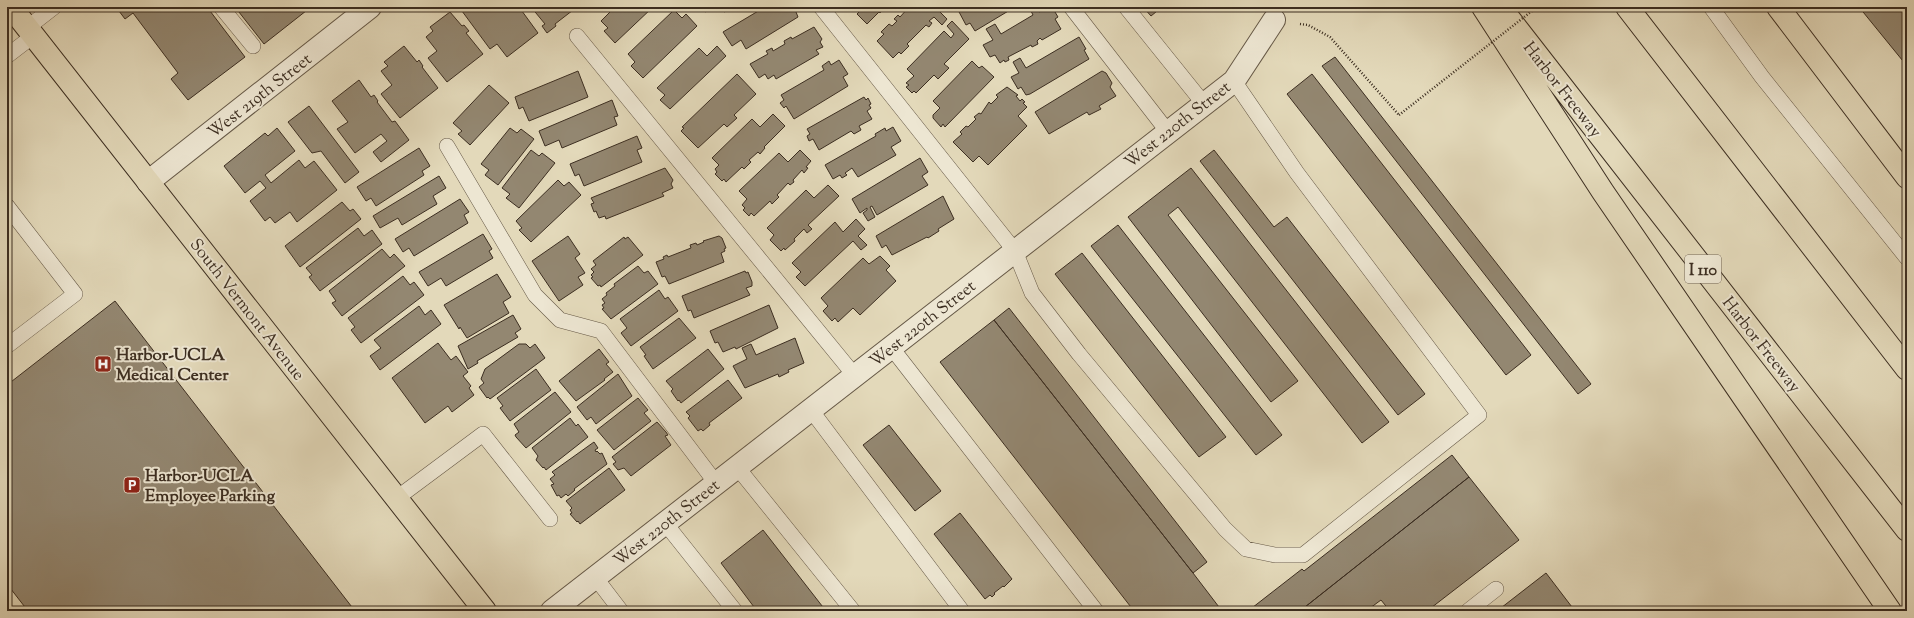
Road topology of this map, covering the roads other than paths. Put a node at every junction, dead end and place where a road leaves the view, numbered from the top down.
1 (10, 7) edge
2 (54, 7) edge
3 (221, 7) edge
4 (370, 7) edge
5 (821, 7) edge
6 (1071, 7) edge
7 (1126, 7) edge
8 (1483, 7) edge
9 (1500, 7) edge
10 (1627, 7) edge
11 (1711, 7) edge
12 (1778, 7) edge
13 (1274, 20) road end
14 (30, 32) junction
15 (577, 36) dead end
16 (253, 46) dead end
17 (7, 56) edge
18 (1234, 81) junction
19 (1204, 104) junction
20 (1168, 132) junction
21 (447, 146) dead end
22 (1907, 177) edge
23 (148, 182) junction
24 (7, 206) edge
25 (1014, 251) junction
26 (1907, 258) edge
27 (7, 346) edge
28 (891, 347) junction
29 (1907, 369) edge
30 (854, 376) junction
31 (811, 410) junction
32 (737, 467) junction
33 (716, 483) junction
34 (397, 498) junction
35 (550, 519) dead end
36 (665, 523) junction
37 (1907, 530) edge
38 (595, 578) junction
39 (1496, 589) dead end
40 (485, 611) edge
41 (552, 611) edge
42 (621, 611) edge
43 (735, 611) edge
44 (853, 611) edge
45 (962, 611) edge
46 (1096, 611) edge
47 (1468, 611) edge
48 (1890, 611) edge

1 - 14 main road, South Vermont Avenue
2 - 14 lane
3 - 16 lane
4 - 23 street, West 219th Street
5 - 25 lane
6 - 20 lane
7 - 19 lane
8 - 48 main road
9 - 37 main road, Harbor Freeway / I 110
10 - 29 main road
11 - 26 lane
12 - 22 main road
13 - 18 street, West 220th Street
14 - 17 lane
14 - 23 main road, South Vermont Avenue
15 - 30 lane
18 - 19 street, West 220th Street
18 - 25 lane
19 - 20 street, West 220th Street
20 - 25 street, West 220th Street
21 - 33 lane
23 - 34 main road, South Vermont Avenue
24 - 27 lane
25 - 28 street, West 220th Street
28 - 30 street, West 220th Street
28 - 46 lane
30 - 31 street, West 220th Street
31 - 32 street, West 220th Street
31 - 45 lane
32 - 33 street, West 220th Street
32 - 44 lane
33 - 36 street, West 220th Street
34 - 35 lane
34 - 40 main road, South Vermont Avenue
36 - 38 street, West 220th Street
36 - 43 lane
38 - 41 street, West 220th Street
38 - 42 lane
39 - 47 lane

